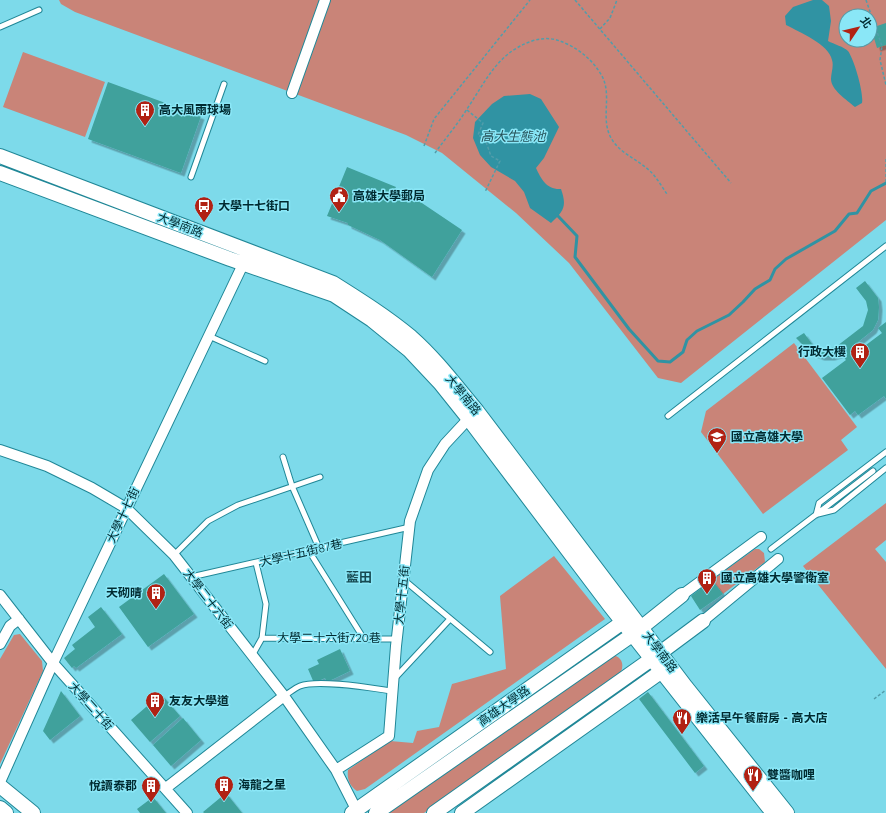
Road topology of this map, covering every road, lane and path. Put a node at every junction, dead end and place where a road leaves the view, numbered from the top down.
1 (325, 0) edge
2 (530, 0) edge
3 (575, 0) edge
4 (617, 0) edge
5 (866, 0) edge
6 (39, 10) dead end
7 (0, 27) edge
8 (600, 30) junction
9 (224, 84) dead end
10 (886, 84) edge
11 (292, 93) dead end
12 (467, 110) junction
13 (424, 146) dead end
14 (435, 153) dead end
15 (0, 156) edge
16 (886, 159) edge
17 (0, 174) edge
18 (191, 177) dead end
19 (886, 182) edge
20 (731, 183) dead end
21 (485, 192) dead end
22 (667, 194) dead end
23 (886, 246) edge
24 (249, 251) junction
25 (243, 263) junction
26 (209, 336) junction
27 (265, 362) dead end
28 (472, 414) junction
29 (668, 416) dead end
30 (0, 450) edge
31 (886, 452) edge
32 (283, 457) dead end
33 (886, 468) edge
34 (873, 471) dead end
35 (320, 477) dead end
36 (292, 486) junction
37 (126, 508) junction
38 (816, 515) junction
39 (410, 527) junction
40 (761, 537) dead end
41 (319, 548) junction
42 (771, 549) dead end
43 (309, 551) junction
44 (174, 555) junction
45 (778, 558) dead end
46 (256, 563) junction
47 (192, 578) junction
48 (404, 580) junction
49 (0, 595) edge
50 (682, 595) joint
51 (661, 611) junction
52 (19, 619) junction
53 (450, 619) junction
54 (627, 619) junction
55 (703, 621) joint
56 (636, 631) junction
57 (262, 638) junction
58 (364, 638) junction
59 (397, 639) junction
60 (680, 639) junction
61 (0, 644) edge
62 (490, 652) dead end
63 (253, 654) junction
64 (656, 656) junction
65 (53, 663) junction
66 (666, 669) junction
67 (393, 686) junction
68 (886, 690) edge
69 (284, 696) junction
70 (874, 699) dead end
71 (336, 770) junction
72 (0, 782) edge
73 (0, 786) edge
74 (166, 788) junction
75 (0, 808) edge
76 (355, 812) edge
77 (6, 813) edge
78 (33, 813) edge
79 (187, 813) edge
80 (376, 813) edge
81 (434, 813) edge
82 (462, 813) edge
83 (773, 813) edge
84 (787, 813) edge

1 - 11 street
2 - 13 path
3 - 8 path
4 - 8 path
5 - 10 path
6 - 7 lane
8 - 20 path
9 - 18 lane
12 - 14 path
12 - 21 path
12 - 22 path
15 - 24 street, 大學南路
16 - 19 path
17 - 25 street, 大學南路
23 - 29 lane
24 - 25 street, 大學十七街
24 - 28 street, 大學南路
25 - 26 street, 大學十七街
25 - 28 street, 大學南路
26 - 27 lane
26 - 37 street, 大學十七街
28 - 39 street, 大學十五街
28 - 54 street, 大學南路
30 - 37 street, 大學二十六街
31 - 38 lane
32 - 36 lane
33 - 38 lane
34 - 38 lane
35 - 36 lane
36 - 41 lane
36 - 44 lane
37 - 44 street, 大學二十六街
37 - 65 street, 大學十七街
38 - 42 lane
39 - 41 lane, 大學十五街87巷
39 - 48 street, 大學十五街
40 - 50 street
41 - 43 lane, 大學十五街87巷
43 - 46 lane, 大學十五街87巷
43 - 58 lane
44 - 47 street, 大學二十六街
45 - 55 street
46 - 47 lane, 大學十五街87巷
46 - 57 lane
47 - 63 street, 大學二十六街
48 - 53 lane
48 - 59 street, 大學十五街
49 - 52 street, 大學二十街
50 - 51 street, 高雄大學路
51 - 54 street, 高雄大學路
51 - 56 street, 高雄大學路
52 - 61 street
52 - 65 street, 大學二十街
53 - 62 lane
53 - 67 lane
54 - 56 street, 大學南路
54 - 76 street, 高雄大學路
55 - 60 street
56 - 64 street, 大學南路
56 - 80 street, 高雄大學路
57 - 58 lane, 大學二十六街720巷
57 - 63 lane
58 - 59 lane, 大學二十六街720巷
59 - 67 street, 大學十五街
60 - 64 street
60 - 66 street
63 - 69 street, 大學二十六街
64 - 66 street, 大學南路
64 - 81 street
65 - 72 street, 大學十七街
65 - 74 street, 大學二十街
66 - 82 street
66 - 83 street, 大學南路
66 - 84 street, 大學南路
67 - 69 lane
67 - 71 street, 大學十五街
68 - 70 path
69 - 71 street, 大學二十六街
69 - 74 street
71 - 76 street, 大學二十六街
73 - 78 street
74 - 79 street, 大學二十街
75 - 77 street

